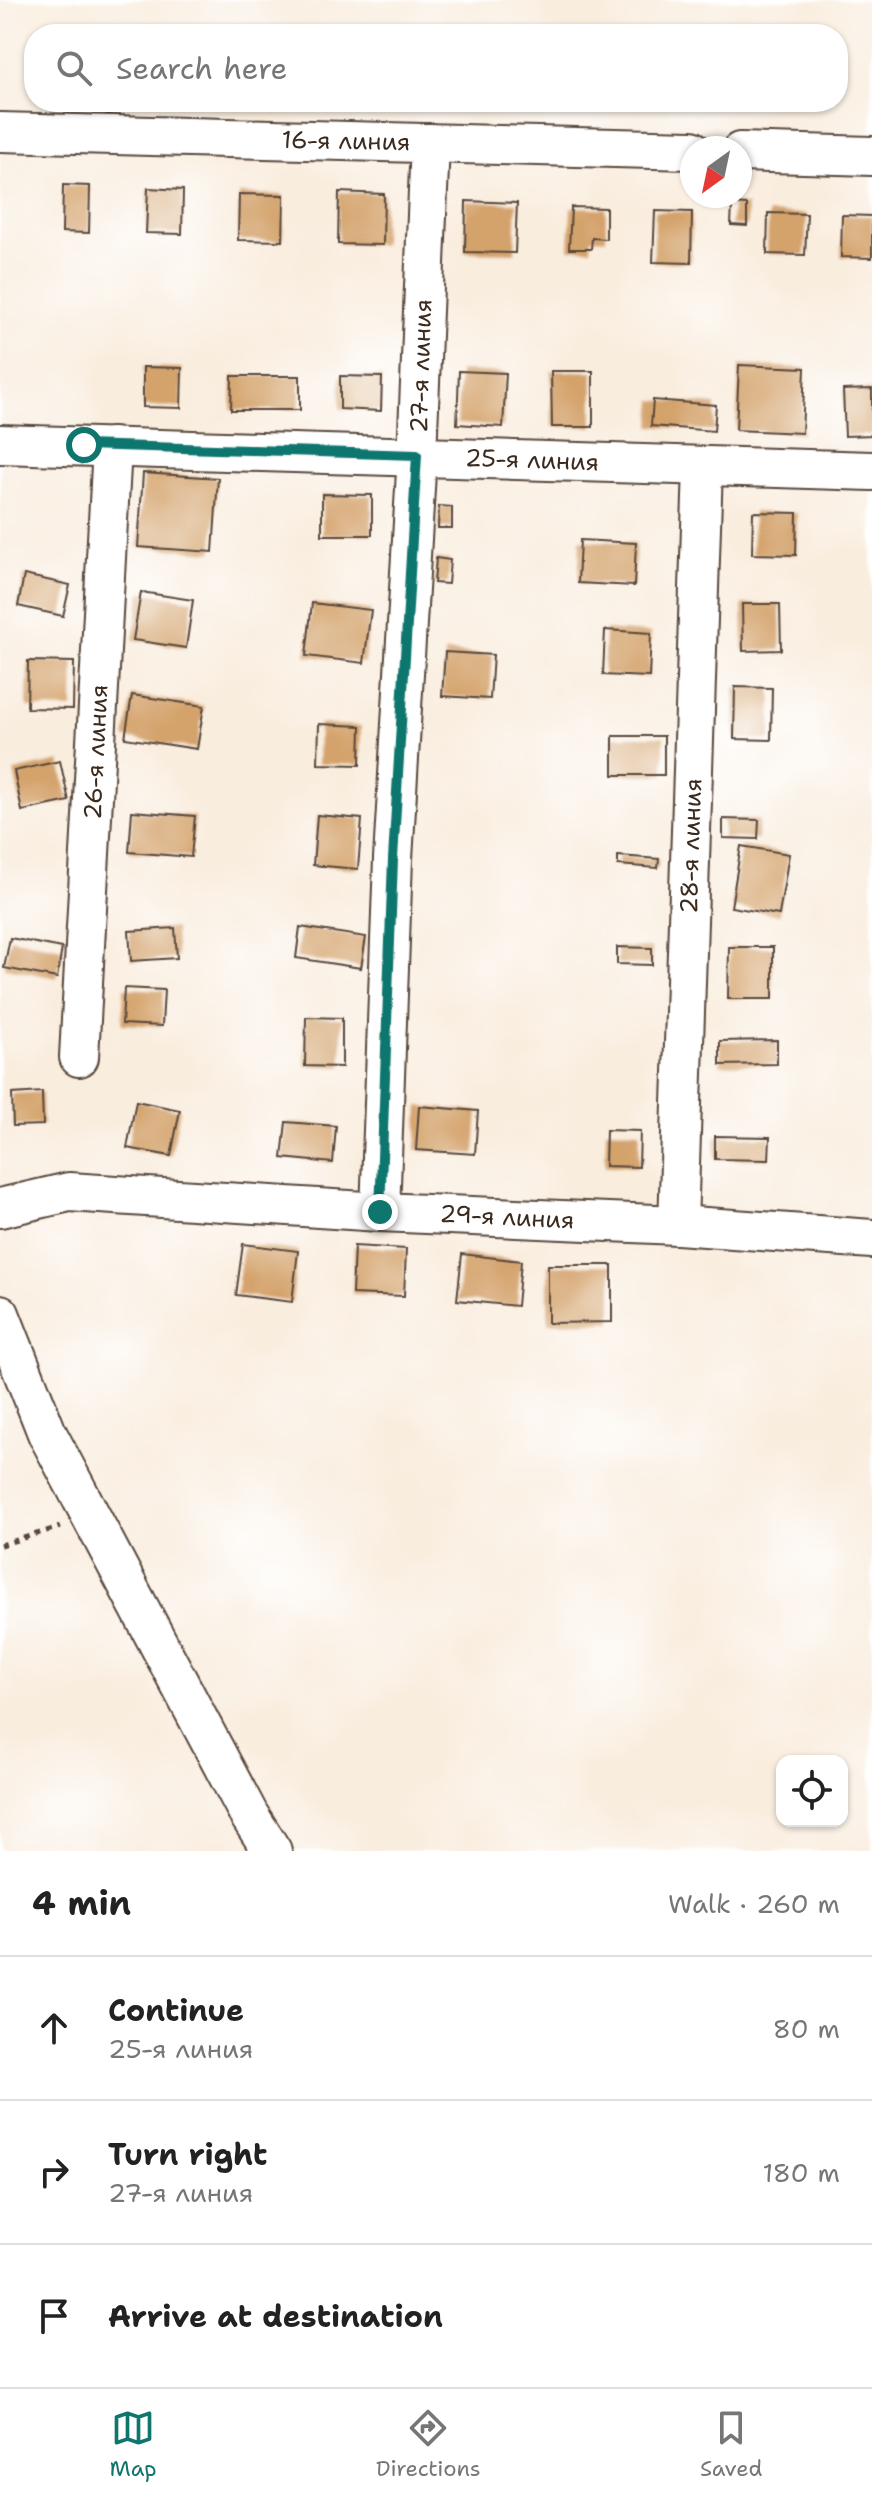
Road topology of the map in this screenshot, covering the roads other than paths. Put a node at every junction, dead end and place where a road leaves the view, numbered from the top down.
1 (0, 132) edge
2 (430, 143) junction
3 (680, 150) edge
4 (752, 152) edge
5 (872, 156) edge
6 (0, 444) edge
7 (112, 447) junction
8 (417, 455) junction
9 (703, 467) junction
10 (872, 471) edge
11 (79, 1057) dead end
12 (0, 1208) edge
13 (380, 1212) junction
14 (678, 1225) junction
15 (872, 1239) edge
16 (0, 1314) edge
17 (272, 1851) edge

1 - 2 street, 16-я линия
2 - 3 street, 16-я линия
2 - 8 street, 27-я линия
4 - 5 street
6 - 7 street, 25-я линия
7 - 8 street, 25-я линия
7 - 11 street, 26-я линия
8 - 9 street, 25-я линия
8 - 13 street, 27-я линия
9 - 10 street, 25-я линия
9 - 14 street, 28-я линия
12 - 13 street, 29-я линия
13 - 14 street, 29-я линия
14 - 15 street, 29-я линия
16 - 17 street

